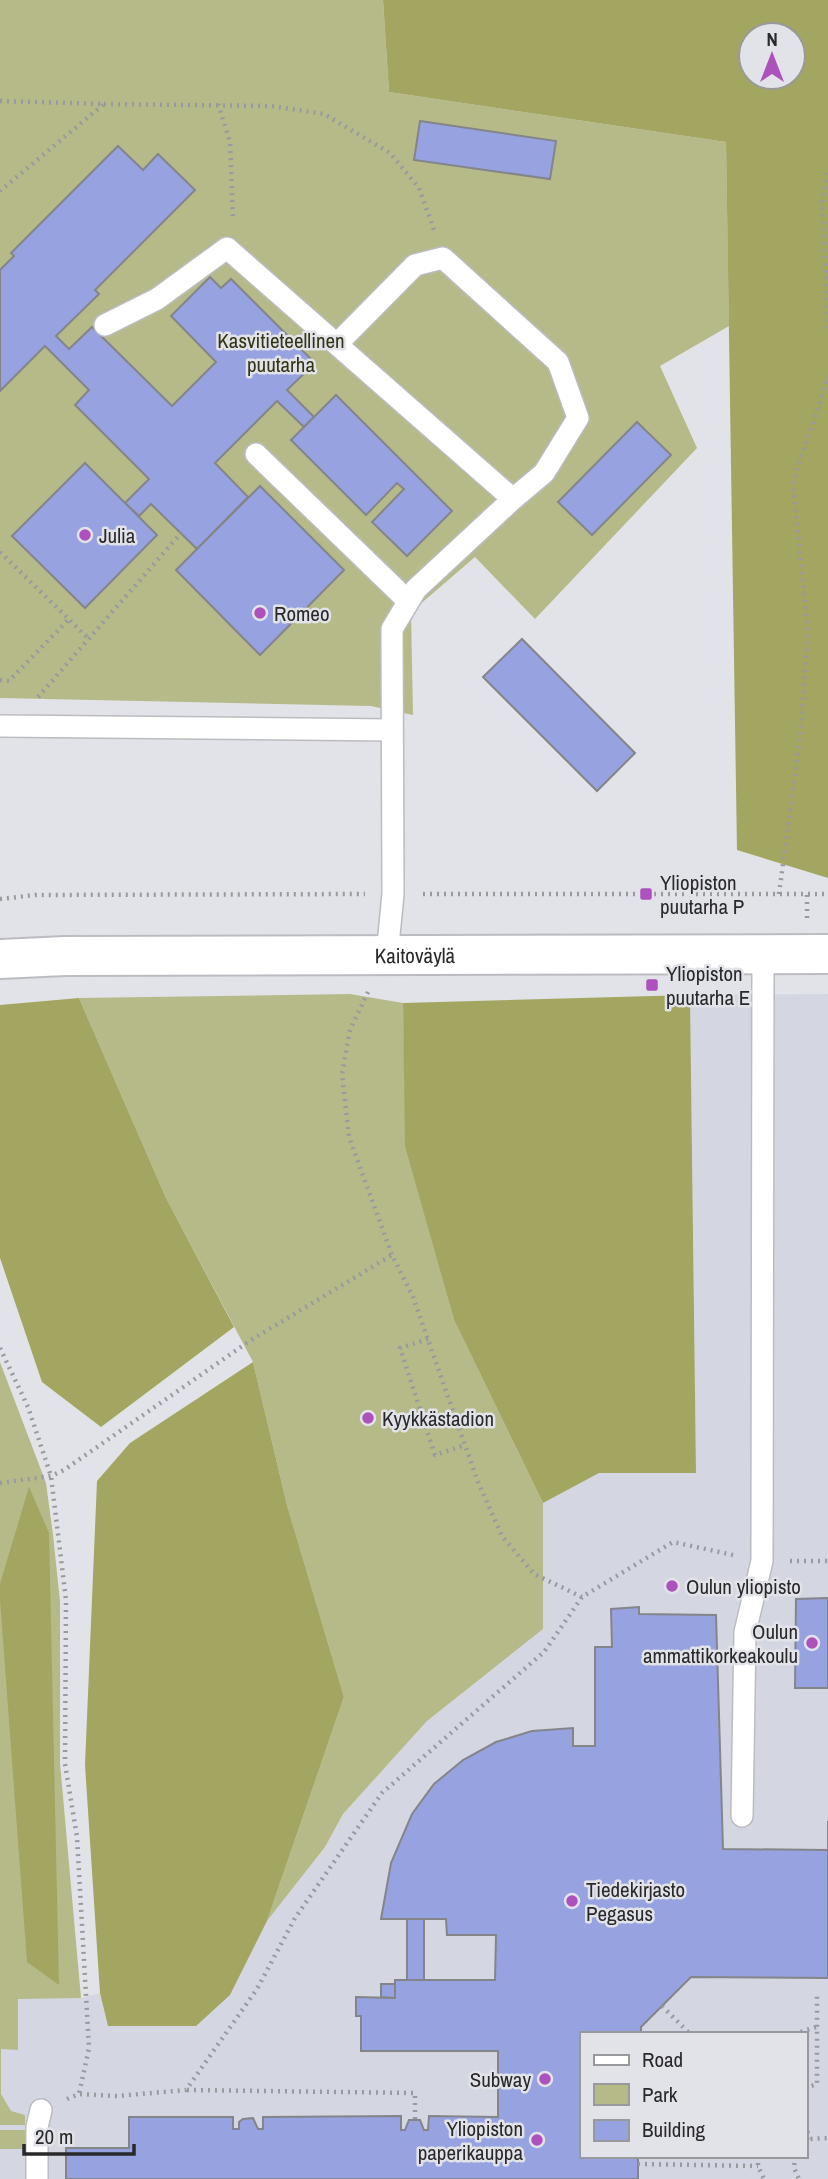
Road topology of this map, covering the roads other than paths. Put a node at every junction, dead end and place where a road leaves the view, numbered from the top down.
1 (105, 325) dead end
2 (337, 344) junction
3 (256, 454) dead end
4 (513, 499) junction
5 (408, 601) junction
6 (8, 726) edge
7 (391, 730) junction
8 (762, 954) junction
9 (828, 954) edge
10 (387, 955) junction
11 (0, 959) edge
12 (742, 1816) dead end
13 (41, 2110) road end
14 (37, 2179) edge

1 - 2 lane
2 - 4 lane
2 - 4 lane
3 - 5 lane
4 - 5 lane
5 - 7 lane
6 - 7 lane
7 - 10 lane
8 - 9 street, Kaitoväylä
8 - 10 street, Kaitoväylä
8 - 12 lane
10 - 11 street, Kaitoväylä
13 - 14 lane

